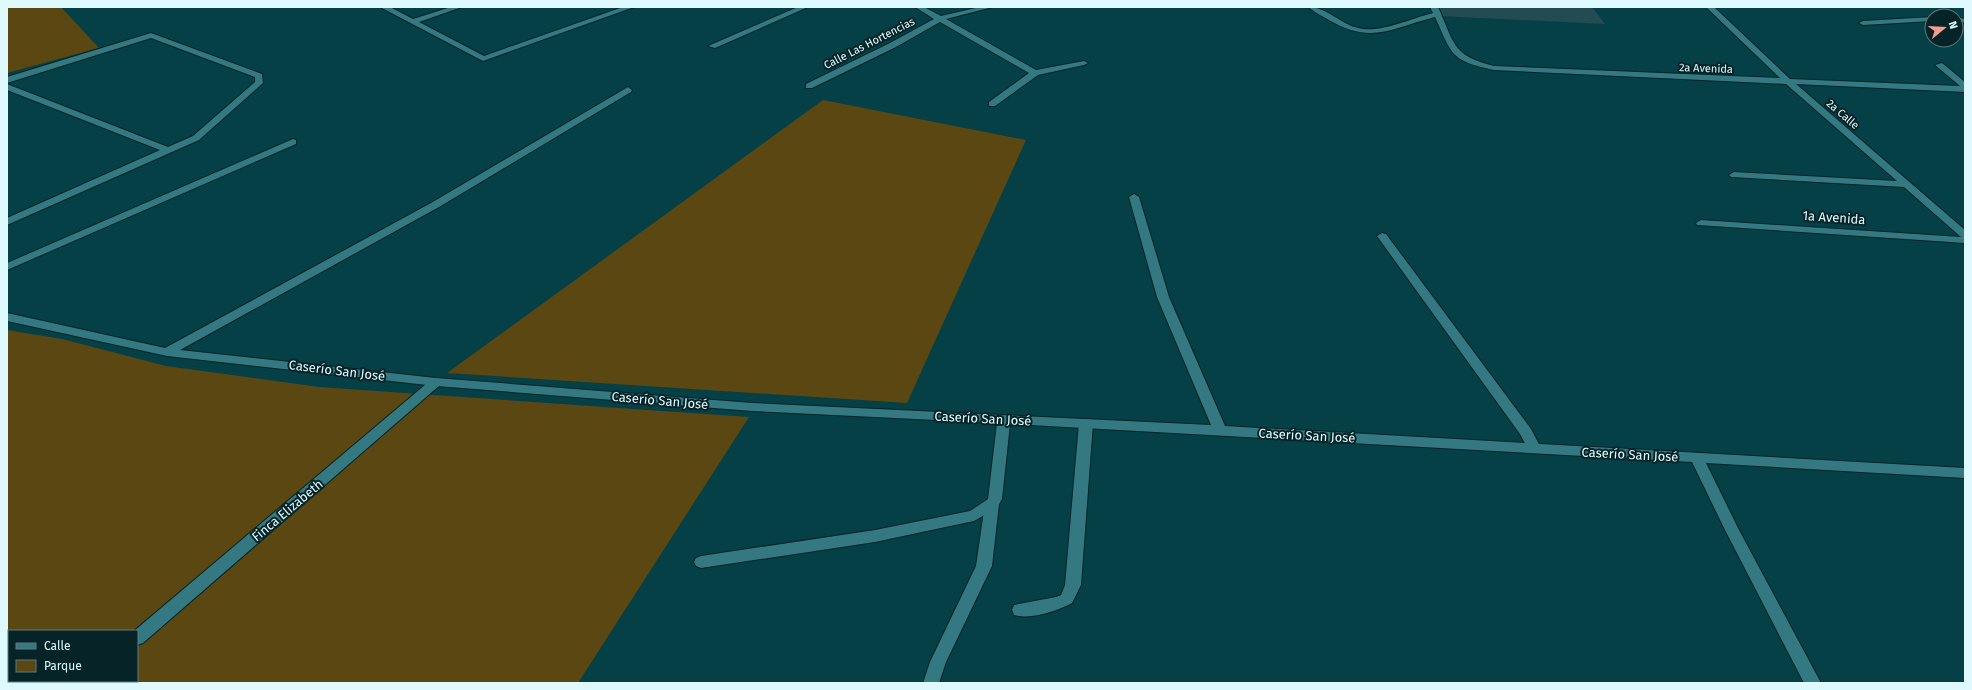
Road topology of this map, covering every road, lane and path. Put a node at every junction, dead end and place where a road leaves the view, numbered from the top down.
1 (384, 7) edge
2 (458, 7) edge
3 (630, 7) edge
4 (804, 7) edge
5 (919, 7) edge
6 (989, 7) edge
7 (1312, 7) edge
8 (1710, 7) edge
9 (1436, 10) edge
10 (940, 19) junction
11 (1924, 19) edge
12 (412, 22) junction
13 (1863, 23) dead end
14 (712, 46) dead end
15 (1084, 63) dead end
16 (1939, 65) dead end
17 (1035, 73) junction
18 (7, 80) edge
19 (1789, 82) junction
20 (809, 86) dead end
21 (1965, 86) edge
22 (7, 87) edge
23 (1965, 89) edge
24 (628, 90) dead end
25 (992, 104) dead end
26 (294, 142) dead end
27 (168, 150) junction
28 (1734, 175) dead end
29 (1906, 184) junction
30 (1134, 196) dead end
31 (7, 222) edge
32 (1701, 223) dead end
33 (1965, 235) edge
34 (1382, 236) dead end
35 (1965, 240) edge
36 (7, 267) edge
37 (7, 317) edge
38 (167, 352) junction
39 (436, 382) junction
40 (1004, 420) junction
41 (1086, 423) junction
42 (1220, 430) junction
43 (1534, 448) junction
44 (1697, 458) junction
45 (1965, 473) edge
46 (992, 504) junction
47 (701, 562) dead end
48 (1020, 610) dead end
49 (138, 637) edge
50 (931, 683) edge
51 (1813, 683) edge

1 - 12 street
2 - 12 street
3 - 12 street
4 - 14 street
5 - 10 street
6 - 10 street, Calle Las Hortencias
7 - 9 street
8 - 19 street, 2a Calle
9 - 19 street, 2a Avenida
10 - 17 street
10 - 20 street, Calle Las Hortencias
11 - 13 street
15 - 17 street
16 - 21 street
17 - 25 street
18 - 27 street
19 - 23 street, 2a Avenida
19 - 29 street, 2a Calle
22 - 27 street
24 - 38 street
26 - 36 street
27 - 31 street
28 - 29 street
29 - 33 street, 2a Calle
30 - 42 street
32 - 35 street, 1a Avenida
34 - 43 street
37 - 38 street, Caserío San José
38 - 39 street, Caserío San José
39 - 40 street, Caserío San José
39 - 49 street, Finca Elizabeth
40 - 41 street, Caserío San José
40 - 46 street
41 - 42 street, Caserío San José
41 - 48 street
42 - 43 street, Caserío San José
43 - 44 street, Caserío San José
44 - 45 street, Caserío San José
44 - 51 street
46 - 47 street
46 - 50 street

